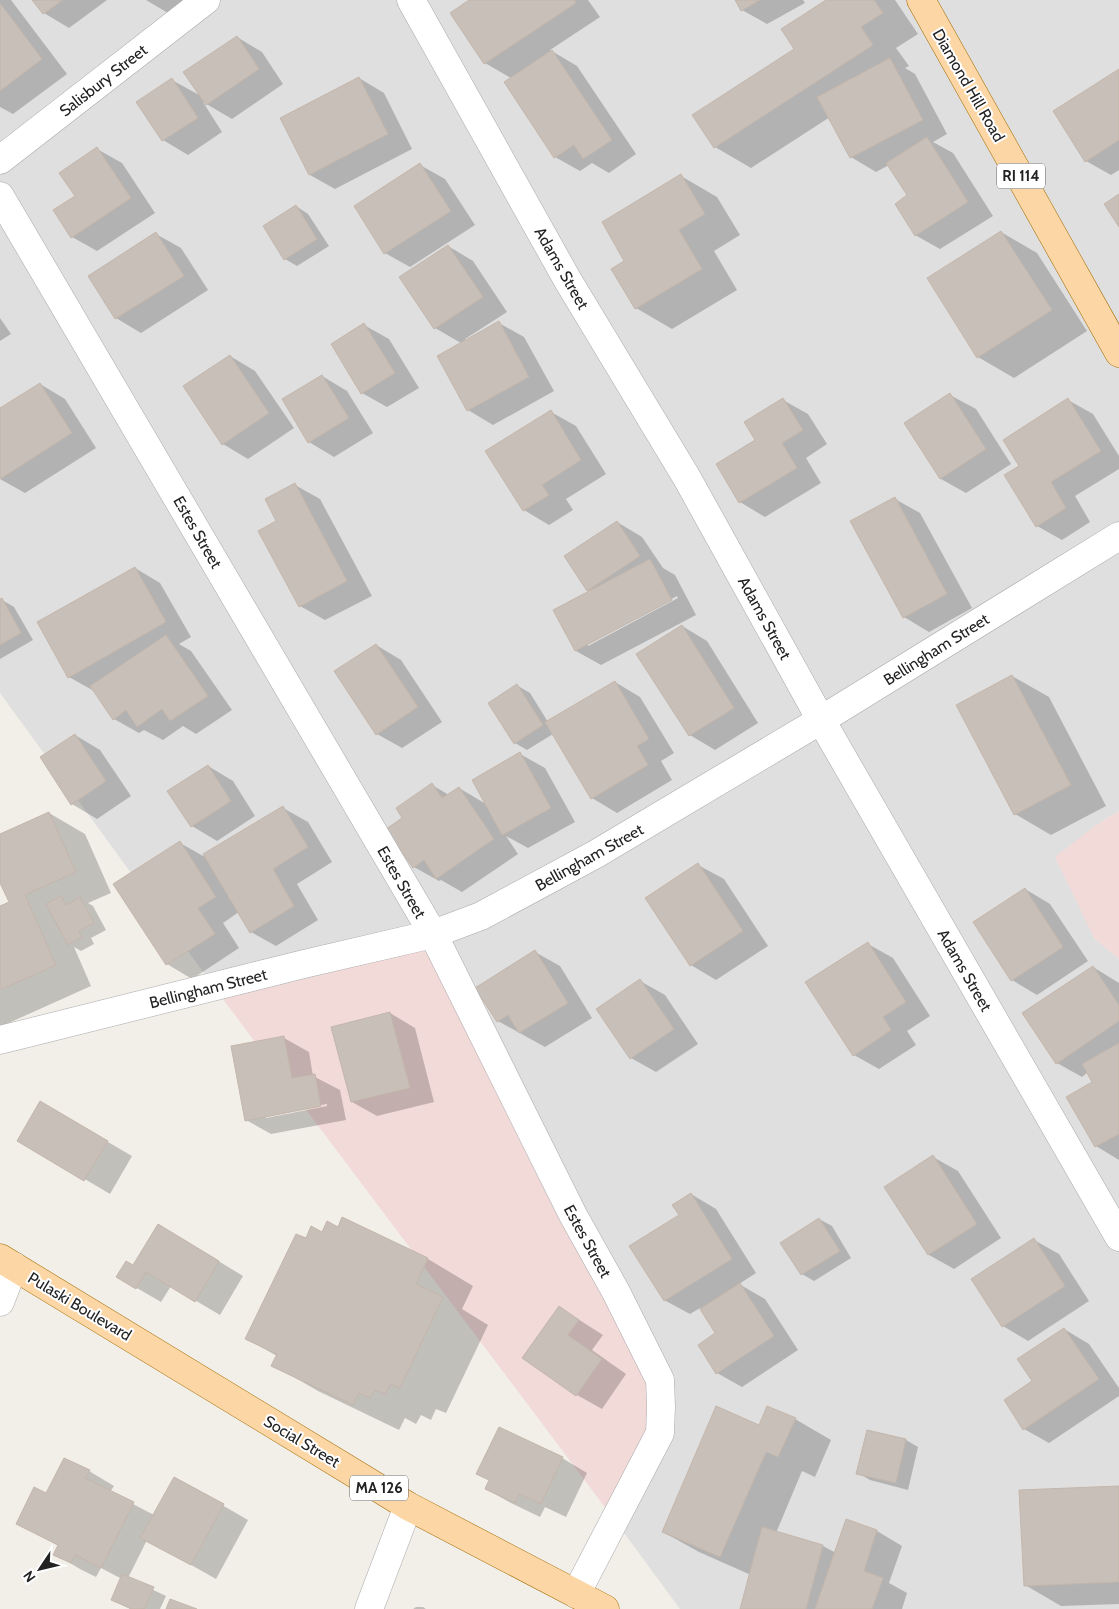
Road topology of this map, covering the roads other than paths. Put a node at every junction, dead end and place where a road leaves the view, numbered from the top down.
1 (206, 0) edge
2 (411, 0) edge
3 (921, 0) edge
4 (0, 160) edge
5 (0, 196) edge
6 (1119, 353) edge
7 (1119, 536) edge
8 (821, 720) junction
9 (433, 934) junction
10 (0, 1040) edge
11 (1119, 1237) edge
12 (7, 1262) edge
13 (0, 1302) edge
14 (160, 1354) joint
15 (408, 1506) junction
16 (576, 1594) junction
17 (369, 1609) edge
18 (605, 1609) edge

1 - 4 street, Salisbury Street
2 - 8 street, Adams Street
3 - 6 main road, Diamond Hill Road / RI 114
5 - 9 street, Estes Street
7 - 8 street, Bellingham Street
8 - 9 street, Bellingham Street
8 - 11 street, Adams Street
9 - 10 street, Bellingham Street
9 - 16 street, Estes Street
12 - 13 street
12 - 14 main road, Pulaski Boulevard / MA 126
14 - 15 main road, Social Street / MA 126
15 - 16 main road, Social Street / MA 126
15 - 17 street
16 - 18 main road, Social Street / MA 126

